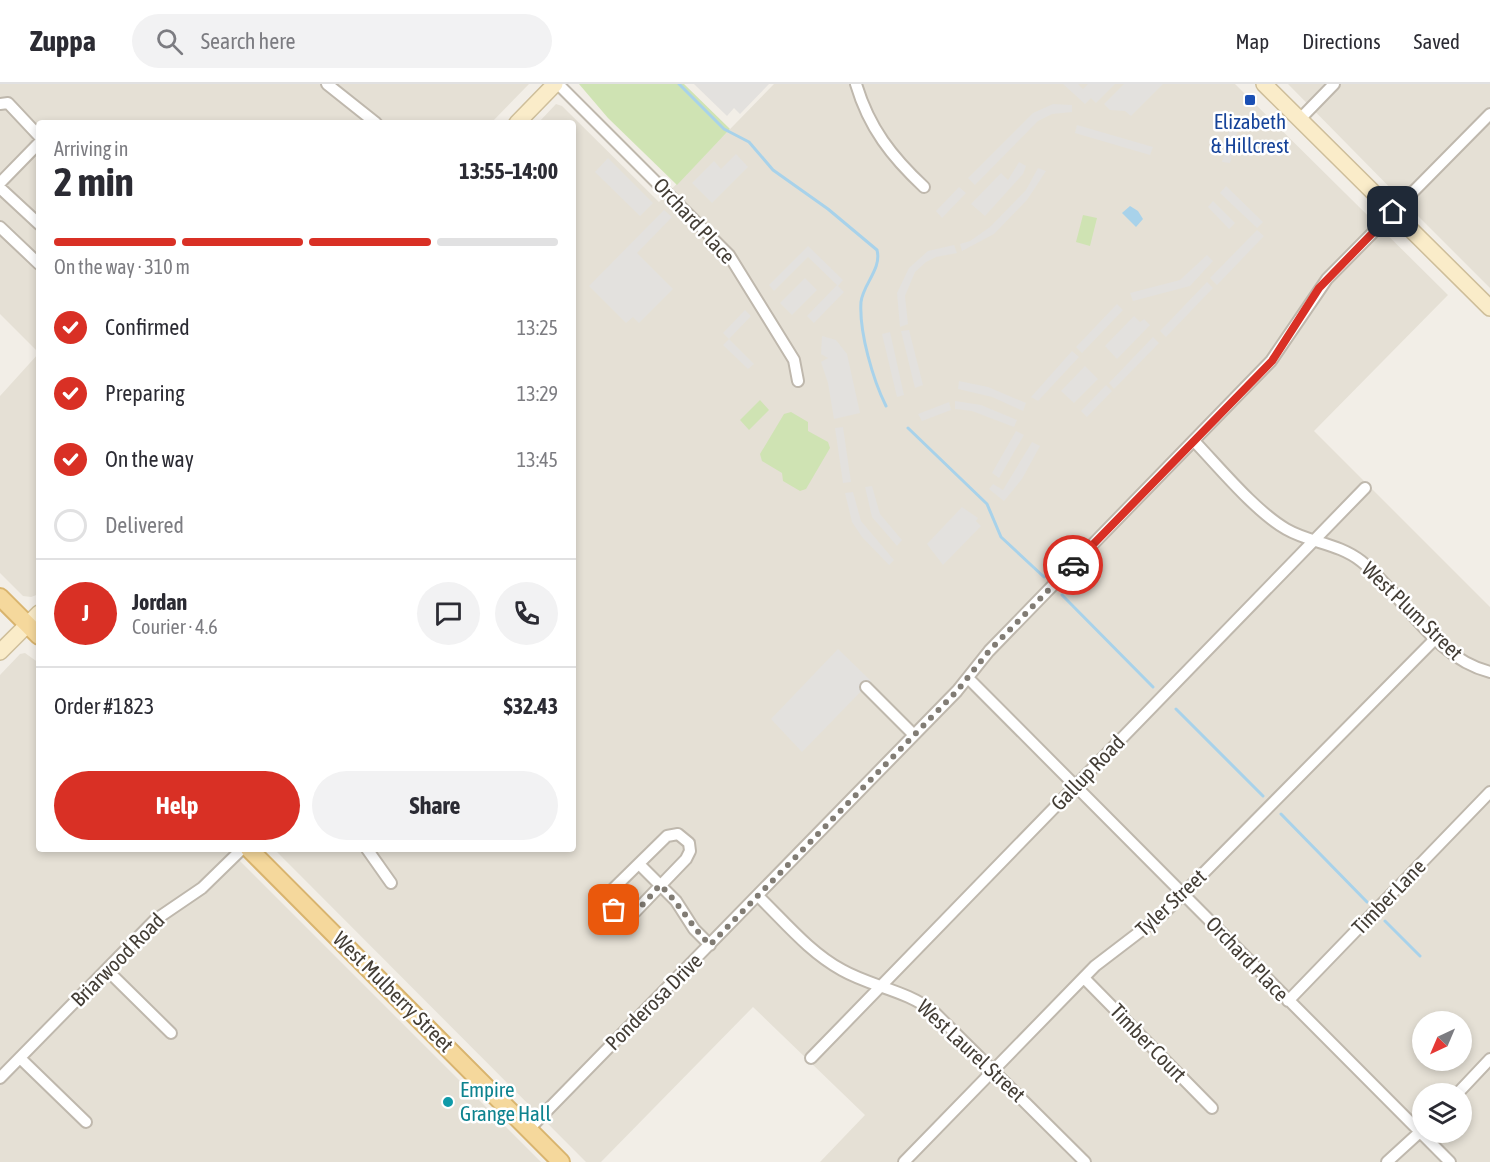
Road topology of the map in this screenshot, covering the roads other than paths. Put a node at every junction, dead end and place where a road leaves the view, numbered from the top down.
1 (327, 84) edge
2 (556, 84) edge
3 (856, 84) edge
4 (1264, 84) edge
5 (1334, 84) edge
6 (4, 103) edge
7 (1489, 116) edge
8 (1300, 119) junction
9 (372, 120) edge
10 (520, 120) edge
11 (36, 133) edge
12 (36, 146) edge
13 (0, 183) edge
14 (924, 187) dead end
15 (0, 188) edge
16 (1393, 212) junction
17 (36, 221) edge
18 (0, 227) edge
19 (36, 261) edge
20 (1490, 308) edge
21 (798, 381) dead end
22 (1194, 441) junction
23 (1365, 488) dead end
24 (1316, 540) junction
25 (0, 597) edge
26 (35, 624) edge
27 (1435, 639) junction
28 (0, 652) edge
29 (1490, 672) edge
30 (968, 678) junction
31 (866, 687) dead end
32 (914, 735) junction
33 (1076, 786) junction
34 (1490, 792) edge
35 (239, 852) edge
36 (252, 852) edge
37 (369, 852) edge
38 (639, 864) junction
39 (391, 883) dead end
40 (660, 885) junction
41 (1184, 894) junction
42 (758, 896) junction
43 (710, 945) junction
44 (107, 970) junction
45 (1084, 978) junction
46 (881, 986) junction
47 (1288, 1001) junction
48 (171, 1033) dead end
49 (20, 1058) junction
50 (811, 1058) dead end
51 (1490, 1059) edge
52 (995, 1071) junction
53 (0, 1078) edge
54 (1467, 1083) edge
55 (1212, 1108) dead end
56 (86, 1122) dead end
57 (1412, 1122) edge
58 (529, 1129) junction
59 (1412, 1139) edge
60 (1432, 1143) edge
61 (561, 1162) edge
62 (904, 1162) edge
63 (1085, 1162) edge
64 (1387, 1162) edge
65 (1450, 1162) edge

1 - 9 street
2 - 10 main road
2 - 21 street, Orchard Place
3 - 14 street
4 - 8 main road
5 - 8 street
6 - 11 street
7 - 16 street, Ponderosa Drive
8 - 16 main road
12 - 13 street
15 - 17 street
16 - 20 main road
16 - 22 street, Ponderosa Drive
18 - 19 street
22 - 24 street, West Plum Street
22 - 30 street, Ponderosa Drive
23 - 24 street, Gallup Road
24 - 27 street, West Plum Street
24 - 33 street, Gallup Road
25 - 26 main road
26 - 28 main road
27 - 29 street, West Plum Street
27 - 41 street, Tyler Street
30 - 32 street, Ponderosa Drive
30 - 33 street, Orchard Place
31 - 32 street
32 - 42 street, Ponderosa Drive
33 - 41 street, Orchard Place
33 - 46 street, Gallup Road
34 - 47 street, Timber Lane
35 - 44 street, Briarwood Road
36 - 58 main road, West Mulberry Street
37 - 39 street
38 - 40 street
38 - 40 street
38 - 40 street
40 - 43 street
41 - 45 street, Tyler Street
41 - 47 street, Orchard Place
42 - 43 street, Ponderosa Drive
42 - 46 street, West Laurel Street
43 - 58 street, Ponderosa Drive
44 - 48 street
44 - 49 street, Briarwood Road
45 - 52 street, Tyler Street
45 - 55 street, Timber Court
46 - 50 street, Gallup Road
46 - 52 street, West Laurel Street
47 - 57 street, Orchard Place
49 - 53 street, Briarwood Road
49 - 56 street
51 - 54 street
52 - 62 street, Tyler Street
52 - 63 street, West Laurel Street
58 - 61 main road, West Mulberry Street
59 - 64 street
60 - 65 street, Orchard Place

